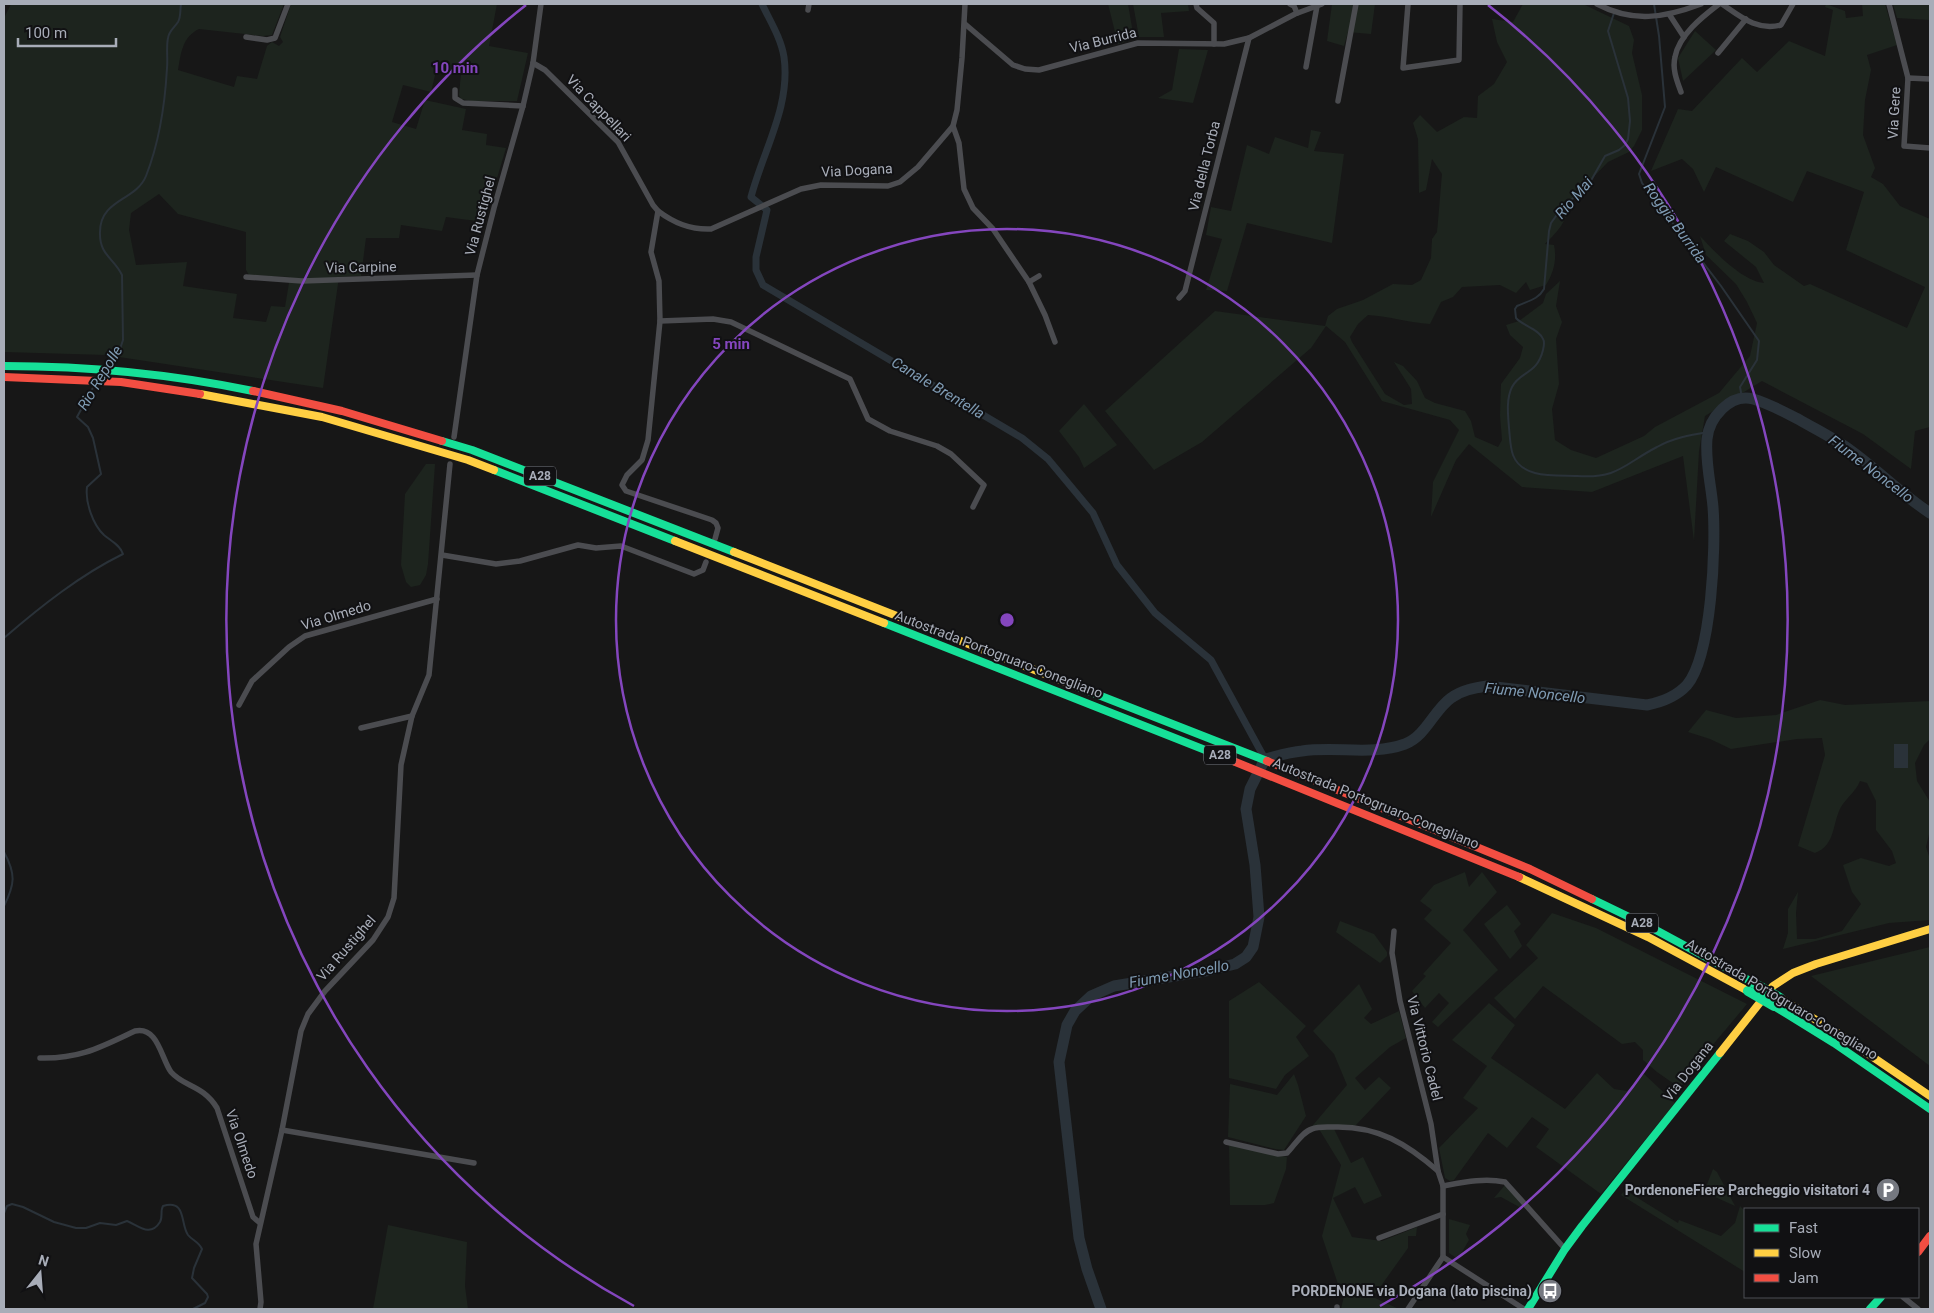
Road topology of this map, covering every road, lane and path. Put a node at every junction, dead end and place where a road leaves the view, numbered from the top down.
1 (288, 4) edge
2 (541, 4) edge
3 (965, 4) edge
4 (1196, 4) edge
5 (1290, 4) edge
6 (1356, 4) edge
7 (1408, 4) edge
8 (1460, 4) edge
9 (1597, 4) edge
10 (1701, 4) edge
11 (1720, 4) edge
12 (1793, 4) edge
13 (1889, 4) edge
14 (1319, 5) edge
15 (1297, 13) junction
16 (1669, 14) junction
17 (1746, 19) junction
18 (965, 24) junction
19 (246, 37) dead end
20 (1684, 37) junction
21 (1250, 38) junction
22 (1214, 44) junction
23 (1718, 53) dead end
24 (533, 63) junction
25 (1306, 67) dead end
26 (1908, 78) junction
27 (1930, 79) edge
28 (455, 90) dead end
29 (1681, 92) dead end
30 (1338, 101) dead end
31 (523, 106) junction
32 (953, 126) junction
33 (1930, 148) edge
34 (658, 210) junction
35 (477, 275) junction
36 (1039, 276) dead end
37 (246, 277) dead end
38 (1029, 282) junction
39 (1179, 298) dead end
40 (660, 320) junction
41 (1055, 342) dead end
42 (4, 361) edge
43 (4, 366) edge
44 (73, 368) junction
45 (123, 376) junction
46 (4, 377) edge
47 (454, 437) dead end
48 (450, 464) dead end
49 (973, 507) dead end
50 (715, 539) dead end
51 (442, 555) junction
52 (706, 562) dead end
53 (438, 599) junction
54 (239, 705) dead end
55 (412, 716) junction
56 (361, 728) dead end
57 (1930, 929) edge
58 (1394, 930) dead end
59 (1750, 987) junction
60 (1777, 1002) junction
61 (40, 1058) dead end
62 (1930, 1096) edge
63 (1930, 1111) edge
64 (282, 1130) junction
65 (1226, 1142) dead end
66 (474, 1163) dead end
67 (1438, 1171) junction
68 (1444, 1186) junction
69 (1443, 1214) junction
70 (260, 1223) junction
71 (1930, 1236) edge
72 (1379, 1238) dead end
73 (1565, 1249) junction
74 (1919, 1251) edge
75 (1443, 1258) junction
76 (1880, 1298) edge
77 (1904, 1298) edge
78 (260, 1309) edge
79 (1408, 1309) edge
80 (1524, 1309) edge
81 (1528, 1309) edge
82 (1870, 1309) edge
83 (1918, 1309) edge

1 - 19 street
2 - 24 street, Via Rustighel
3 - 18 street
4 - 22 street
5 - 15 street
6 - 30 street
7 - 8 street
9 - 16 street
10 - 16 street
11 - 17 street
11 - 20 street
12 - 17 street
13 - 26 street
14 - 15 street, Via Burrida
14 - 25 street, Via Burrida
15 - 21 street, Via Burrida
16 - 20 street
17 - 23 street
18 - 22 street, Via Burrida
18 - 32 street
20 - 29 street
21 - 22 street, Via Burrida
21 - 39 street, Via della Torba
24 - 31 street, Via Rustighel
24 - 34 street, Via Cappellari
26 - 27 street, Via Gere
26 - 33 street, Via Gere
28 - 31 street
31 - 35 street, Via Rustighel
32 - 34 street, Via Dogana
32 - 38 street
34 - 40 street
35 - 37 street, Via Carpine
35 - 47 street, Via Rustighel
36 - 38 street
38 - 41 street
40 - 49 street
40 - 50 street
42 - 44 main road
43 - 44 main road, Autostrada Portogruaro-Conegliano / A28
44 - 45 main road, Autostrada Portogruaro-Conegliano / A28
45 - 46 main road, Autostrada Portogruaro-Conegliano / A28
45 - 59 main road, Autostrada Portogruaro-Conegliano / A28
45 - 59 main road, Autostrada Portogruaro-Conegliano / A28
48 - 51 street, Via Rustighel
51 - 52 street
51 - 53 street, Via Rustighel
53 - 54 street, Via Olmedo
53 - 55 street, Via Rustighel
55 - 56 street
55 - 64 street, Via Rustighel
57 - 73 main road, Via Dogana
58 - 67 street, Via Vittorio Cadel
59 - 60 main road, Autostrada Portogruaro-Conegliano / A28, bridge
60 - 62 main road, Autostrada Portogruaro-Conegliano / A28
60 - 63 main road, Autostrada Portogruaro-Conegliano / A28
61 - 70 street, Via Olmedo
64 - 66 street
64 - 70 street, Via Rustighel
65 - 67 street
67 - 68 street, Via Vittorio Cadel
68 - 69 street, Via Vittorio Cadel
68 - 73 street
69 - 72 street
69 - 75 street, Via Vittorio Cadel
70 - 78 street, Via Rustighel
71 - 74 main road
73 - 81 main road, Via Dogana
75 - 79 street
75 - 80 street
76 - 82 main road
77 - 83 street

